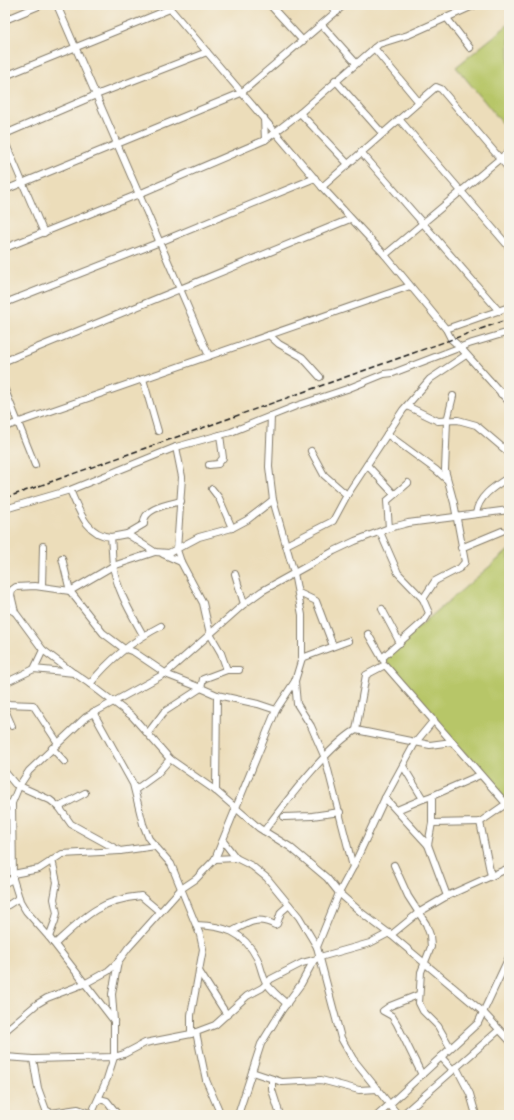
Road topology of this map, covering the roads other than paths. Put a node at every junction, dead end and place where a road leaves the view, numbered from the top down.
1 (41, 5) edge
2 (57, 5) edge
3 (270, 5) edge
4 (331, 5) edge
5 (344, 5) edge
6 (475, 5) edge
7 (169, 7) edge
8 (337, 12) junction
9 (446, 17) junction
10 (5, 20) edge
11 (322, 25) junction
12 (303, 41) junction
13 (76, 47) junction
14 (374, 48) junction
15 (470, 48) dead end
16 (206, 52) junction
17 (356, 63) junction
18 (5, 76) edge
19 (335, 80) junction
20 (241, 93) junction
21 (96, 95) junction
22 (418, 101) junction
23 (300, 113) junction
24 (264, 118) junction
25 (399, 119) junction
26 (275, 131) junction
27 (382, 133) junction
28 (5, 134) edge
29 (266, 140) junction
30 (5, 142) edge
31 (118, 143) junction
32 (509, 151) edge
33 (362, 152) junction
34 (501, 159) junction
35 (348, 164) junction
36 (509, 169) edge
37 (315, 178) junction
38 (24, 183) junction
39 (322, 187) junction
40 (5, 190) edge
41 (461, 190) junction
42 (139, 194) junction
43 (350, 219) junction
44 (422, 223) junction
45 (44, 233) junction
46 (160, 242) junction
47 (509, 247) edge
48 (5, 248) edge
49 (385, 255) junction
50 (410, 286) junction
51 (180, 290) junction
52 (5, 303) edge
53 (509, 308) edge
54 (499, 311) junction
55 (446, 329) junction
56 (509, 332) edge
57 (269, 335) junction
58 (460, 347) junction
59 (466, 355) junction
60 (209, 356) junction
61 (5, 361) edge
62 (320, 377) dead end
63 (143, 380) junction
64 (509, 387) edge
65 (5, 390) edge
66 (501, 394) junction
67 (453, 396) dead end
68 (509, 402) edge
69 (407, 406) junction
70 (271, 416) junction
71 (447, 421) junction
72 (19, 423) junction
73 (5, 427) edge
74 (158, 431) dead end
75 (387, 434) junction
76 (220, 435) junction
77 (176, 447) junction
78 (311, 451) dead end
79 (509, 453) edge
80 (35, 464) dead end
81 (209, 465) dead end
82 (367, 465) junction
83 (509, 478) edge
84 (448, 481) junction
85 (408, 483) dead end
86 (212, 489) dead end
87 (70, 490) junction
88 (394, 494) junction
89 (347, 495) junction
90 (273, 500) junction
91 (182, 501) junction
92 (5, 509) edge
93 (509, 510) edge
94 (476, 514) junction
95 (456, 516) junction
96 (232, 528) junction
97 (389, 528) junction
98 (502, 531) dead end
99 (380, 532) junction
100 (127, 534) junction
101 (112, 537) junction
102 (286, 545) junction
103 (43, 546) dead end
104 (461, 548) junction
105 (177, 550) junction
106 (158, 553) junction
107 (62, 558) dead end
108 (181, 562) junction
109 (113, 566) junction
110 (294, 573) junction
111 (235, 574) dead end
112 (42, 586) junction
113 (12, 590) junction
114 (5, 591) edge
115 (70, 591) junction
116 (299, 593) junction
117 (423, 599) junction
118 (244, 604) junction
119 (5, 607) edge
120 (382, 609) dead end
121 (14, 612) junction
122 (161, 626) dead end
123 (210, 634) junction
124 (368, 634) dead end
125 (143, 635) junction
126 (348, 641) dead end
127 (400, 643) junction
128 (333, 646) junction
129 (43, 650) junction
130 (126, 650) junction
131 (302, 658) junction
132 (382, 658) junction
133 (386, 665) junction
134 (34, 669) junction
135 (227, 670) junction
136 (239, 670) dead end
137 (74, 673) junction
138 (166, 673) junction
139 (295, 681) junction
140 (5, 684) edge
141 (90, 684) junction
142 (201, 688) junction
143 (217, 695) junction
144 (113, 702) junction
145 (5, 704) edge
146 (5, 710) edge
147 (276, 710) junction
148 (93, 712) junction
149 (434, 720) junction
150 (12, 726) dead end
151 (356, 730) junction
152 (148, 733) junction
153 (58, 742) junction
154 (452, 742) junction
155 (415, 743) junction
156 (52, 748) junction
157 (170, 758) junction
158 (325, 758) junction
159 (65, 762) dead end
160 (403, 766) junction
161 (5, 772) edge
162 (480, 775) junction
163 (19, 786) junction
164 (135, 790) junction
165 (216, 791) junction
166 (85, 793) dead end
167 (432, 796) junction
168 (385, 798) junction
169 (423, 799) junction
170 (8, 804) edge
171 (507, 805) edge
172 (59, 807) junction
173 (236, 808) junction
174 (397, 810) junction
175 (340, 812) junction
176 (284, 817) dead end
177 (480, 822) junction
178 (432, 823) junction
179 (264, 831) junction
180 (223, 841) junction
181 (428, 845) junction
182 (156, 846) junction
183 (120, 852) junction
184 (236, 858) junction
185 (215, 859) junction
186 (52, 860) junction
187 (394, 865) dead end
188 (353, 867) junction
189 (509, 868) edge
190 (13, 876) junction
191 (490, 876) junction
192 (5, 884) edge
193 (181, 889) junction
194 (339, 893) junction
195 (447, 896) junction
196 (20, 898) junction
197 (289, 905) junction
198 (5, 907) edge
199 (160, 912) junction
200 (418, 913) junction
201 (196, 925) junction
202 (233, 931) junction
203 (390, 934) junction
204 (49, 937) junction
205 (55, 944) junction
206 (317, 947) junction
207 (509, 957) edge
208 (317, 959) junction
209 (118, 962) junction
210 (424, 964) junction
211 (199, 971) junction
212 (86, 984) junction
213 (266, 984) junction
214 (418, 995) junction
215 (287, 1004) junction
216 (483, 1012) junction
217 (227, 1015) junction
218 (114, 1021) junction
219 (500, 1030) junction
220 (5, 1031) edge
221 (194, 1033) junction
222 (509, 1040) edge
223 (450, 1048) junction
224 (5, 1056) edge
225 (114, 1057) junction
226 (441, 1057) junction
227 (33, 1058) junction
228 (455, 1068) junction
229 (252, 1072) junction
230 (422, 1075) junction
231 (272, 1079) junction
232 (378, 1089) junction
233 (99, 1099) junction
234 (390, 1105) junction
235 (56, 1114) edge
236 (92, 1114) edge
237 (118, 1115) edge
238 (221, 1115) edge
239 (238, 1115) edge
240 (280, 1115) edge
241 (378, 1115) edge
242 (398, 1115) edge
243 (402, 1115) edge
244 (476, 1115) edge

1 - 10 street
2 - 13 street
3 - 12 street
4 - 8 street
5 - 8 street
6 - 9 street
7 - 13 street
7 - 16 street
8 - 11 street
9 - 14 street
9 - 15 street
11 - 12 street
11 - 17 street
12 - 20 street
13 - 18 street
13 - 21 street
14 - 17 street
14 - 22 street
16 - 20 street
16 - 21 street
17 - 19 street
19 - 23 street
19 - 27 street
20 - 24 street
20 - 31 street
21 - 28 street
21 - 31 street
22 - 25 street
22 - 34 street
23 - 26 street
23 - 35 street
24 - 26 street
24 - 29 street
25 - 27 street
25 - 41 street
26 - 29 street
26 - 37 street
27 - 33 street
29 - 42 street
30 - 38 street
31 - 38 street
31 - 42 street
32 - 34 street
33 - 35 street
33 - 44 street
34 - 36 street
34 - 41 street
35 - 39 street
37 - 39 street
37 - 46 street
38 - 40 street
38 - 45 street
39 - 43 street
41 - 44 street
41 - 47 street
42 - 45 street
42 - 46 street
43 - 49 street
43 - 51 street
44 - 49 street
44 - 54 street
45 - 48 street
46 - 51 street
46 - 52 street
49 - 50 street
50 - 55 street
50 - 57 street
51 - 60 street
51 - 61 street
53 - 54 street
54 - 55 street
55 - 58 street
56 - 58 street
57 - 60 street
57 - 62 street
58 - 59 street
58 - 70 street
59 - 66 street
59 - 69 street
60 - 63 street
63 - 72 street
63 - 74 street
64 - 66 street
65 - 72 street
66 - 68 street
67 - 71 street
69 - 71 street
69 - 75 street
70 - 76 street
70 - 90 street
71 - 79 street
71 - 84 street
72 - 73 street
72 - 80 street
75 - 82 street
75 - 84 street
76 - 77 street
76 - 81 street
77 - 87 street
77 - 91 street
78 - 89 street
82 - 88 street
82 - 89 street
83 - 94 street
84 - 95 street
85 - 88 street
86 - 96 street
87 - 92 street
87 - 101 street
88 - 97 street
89 - 102 street
90 - 96 street
90 - 102 street
91 - 100 street
91 - 105 street
93 - 94 street
94 - 95 street
95 - 97 street
95 - 104 street
96 - 105 street
97 - 99 street
98 - 104 street
99 - 110 street
99 - 117 street
100 - 101 street
100 - 106 street
101 - 109 street
102 - 110 street
103 - 112 street
104 - 117 street
105 - 106 street
105 - 108 street
106 - 108 street
106 - 109 street
107 - 115 street
108 - 123 street
109 - 115 street
109 - 125 street
110 - 116 street
110 - 118 street
111 - 118 street
112 - 113 street
112 - 115 street
113 - 114 street
113 - 121 street
115 - 130 street
116 - 128 street
116 - 131 street
117 - 127 street
118 - 123 street
119 - 121 street
120 - 127 street
121 - 129 street
122 - 125 street
123 - 135 street
123 - 138 street
124 - 132 street
125 - 130 street
126 - 128 street
127 - 132 street
128 - 131 street
129 - 134 street
129 - 137 street
130 - 138 street
130 - 141 street
131 - 139 street
132 - 133 street
133 - 149 street
133 - 151 street
134 - 137 street
134 - 140 street
135 - 136 street
135 - 142 street
137 - 141 street
138 - 142 street
138 - 144 street
139 - 147 street
139 - 158 street
141 - 144 street
142 - 143 street
142 - 152 street
143 - 147 street
143 - 165 street
144 - 148 street
144 - 152 street
145 - 153 street
146 - 150 street
147 - 173 street
148 - 153 street
148 - 164 street
149 - 154 street
149 - 155 street
151 - 155 street
151 - 158 street
152 - 157 street
153 - 156 street
154 - 155 street
154 - 162 street
155 - 160 street
156 - 159 street
156 - 163 street
157 - 164 street
157 - 165 street
158 - 175 street
158 - 179 street
160 - 168 street
160 - 169 street
161 - 163 street
162 - 167 street
162 - 171 street
163 - 170 street
163 - 172 street
164 - 182 street
165 - 173 street
166 - 172 street
167 - 169 street
167 - 178 street
168 - 174 street
168 - 188 street
169 - 174 street
170 - 190 street
171 - 177 street
172 - 183 street
173 - 179 street
173 - 180 street
174 - 181 street
175 - 176 street
175 - 188 street
177 - 178 street
177 - 191 street
178 - 181 street
179 - 194 street
180 - 184 street
180 - 185 street
181 - 195 street
182 - 183 street
182 - 193 street
183 - 186 street
184 - 185 street
184 - 197 street
185 - 193 street
186 - 190 street
186 - 204 street
187 - 200 street
188 - 194 street
189 - 191 street
190 - 192 street
190 - 196 street
191 - 195 street
193 - 199 street
193 - 201 street
194 - 203 street
194 - 206 street
195 - 200 street
196 - 198 street
196 - 204 street
197 - 202 street
197 - 206 street
199 - 205 street
199 - 209 street
200 - 203 street
200 - 210 street
201 - 202 street
201 - 211 street
202 - 213 street
203 - 208 street
203 - 210 street
204 - 205 street
205 - 212 street
206 - 208 street
207 - 216 street
208 - 213 street
208 - 215 street
208 - 232 street
209 - 212 street
209 - 218 street
210 - 214 street
210 - 216 street
211 - 217 street
211 - 221 street
212 - 218 street
212 - 220 street
213 - 215 street
213 - 217 street
214 - 223 street
214 - 230 street
215 - 229 street
216 - 219 street
216 - 223 street
217 - 221 street
218 - 225 street
219 - 222 street
219 - 228 street
221 - 225 street
221 - 238 street
223 - 226 street
224 - 227 street
225 - 227 street
225 - 233 street
226 - 228 street
226 - 230 street
227 - 235 street
228 - 243 street
228 - 244 street
229 - 231 street
229 - 239 street
230 - 234 street
231 - 232 street
231 - 240 street
232 - 234 street
233 - 236 street
233 - 237 street
234 - 241 street
234 - 242 street
235 - 236 street

